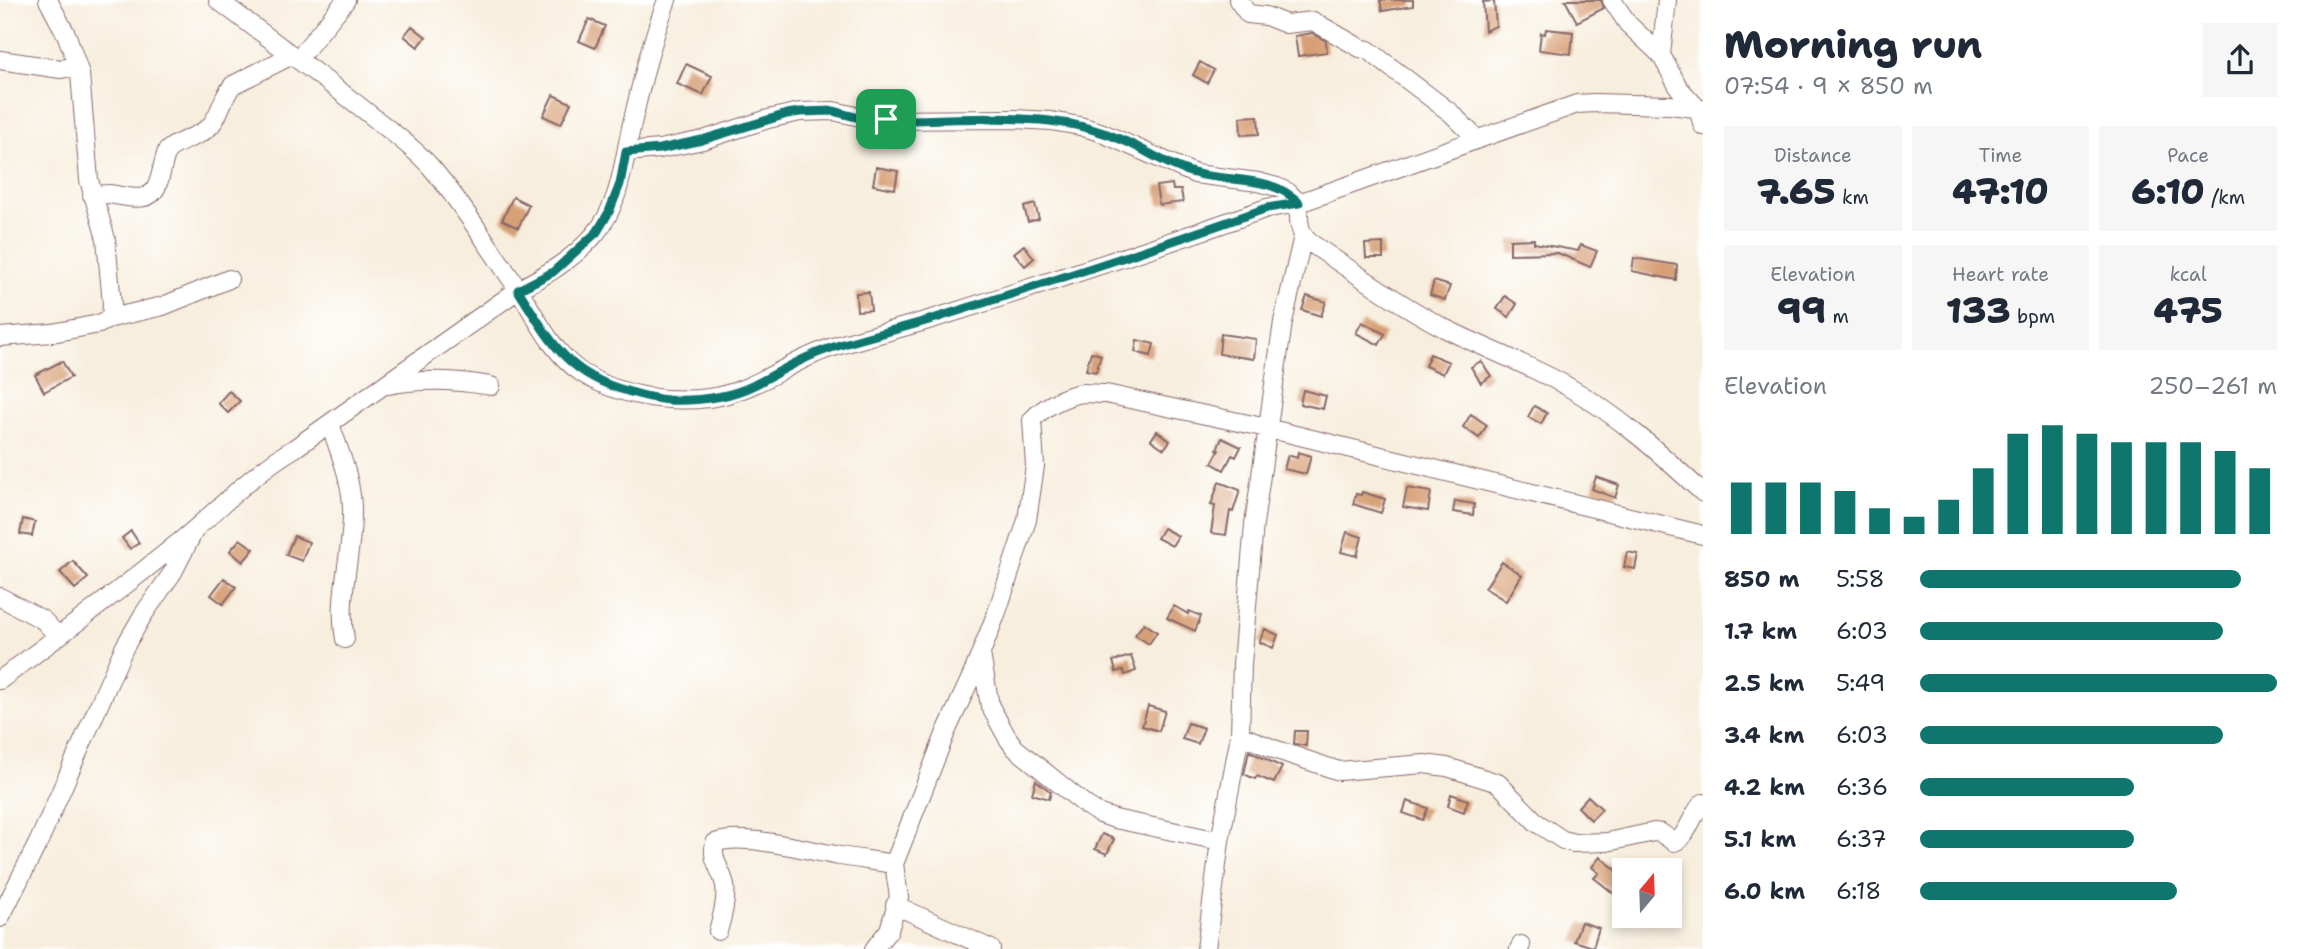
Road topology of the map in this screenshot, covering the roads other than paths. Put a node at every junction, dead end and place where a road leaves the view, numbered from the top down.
1 (48, 0) edge
2 (218, 0) edge
3 (346, 0) edge
4 (667, 0) edge
5 (1238, 0) edge
6 (1612, 0) edge
7 (1667, 0) edge
8 (1661, 55) junction
9 (295, 57) junction
10 (0, 60) edge
11 (77, 66) junction
12 (1701, 115) edge
13 (1476, 138) junction
14 (626, 152) junction
15 (92, 195) junction
16 (1299, 203) junction
17 (1303, 236) junction
18 (229, 279) dead end
19 (518, 290) junction
20 (111, 318) junction
21 (0, 337) edge
22 (491, 386) dead end
23 (381, 387) junction
24 (330, 424) junction
25 (1267, 428) junction
26 (1703, 493) edge
27 (194, 530) junction
28 (1703, 535) edge
29 (0, 597) edge
30 (58, 636) junction
31 (345, 639) dead end
32 (981, 653) junction
33 (0, 680) edge
34 (1240, 735) junction
35 (1703, 803) edge
36 (1220, 841) junction
37 (894, 864) junction
38 (895, 905) junction
39 (0, 918) edge
40 (718, 932) dead end
41 (874, 949) edge
42 (990, 949) edge
43 (1206, 949) edge

1 - 11 street
2 - 9 street
3 - 9 street
4 - 14 street
5 - 13 street
6 - 8 street
7 - 8 street
8 - 12 street
9 - 15 street
9 - 19 street
10 - 11 street
11 - 15 street
12 - 13 street
13 - 16 street
14 - 16 street
14 - 19 street
15 - 20 street
16 - 17 street
16 - 19 street
17 - 25 street
17 - 26 street
18 - 20 street
19 - 23 street
20 - 21 street
22 - 23 street
23 - 24 street
24 - 27 street
24 - 31 street
25 - 28 street
25 - 32 street
25 - 34 street
27 - 30 street
27 - 39 street
29 - 30 street
30 - 33 street
32 - 36 street
32 - 37 street
34 - 35 street
34 - 36 street
36 - 43 street
37 - 38 street
37 - 40 street
38 - 41 street
38 - 42 street

